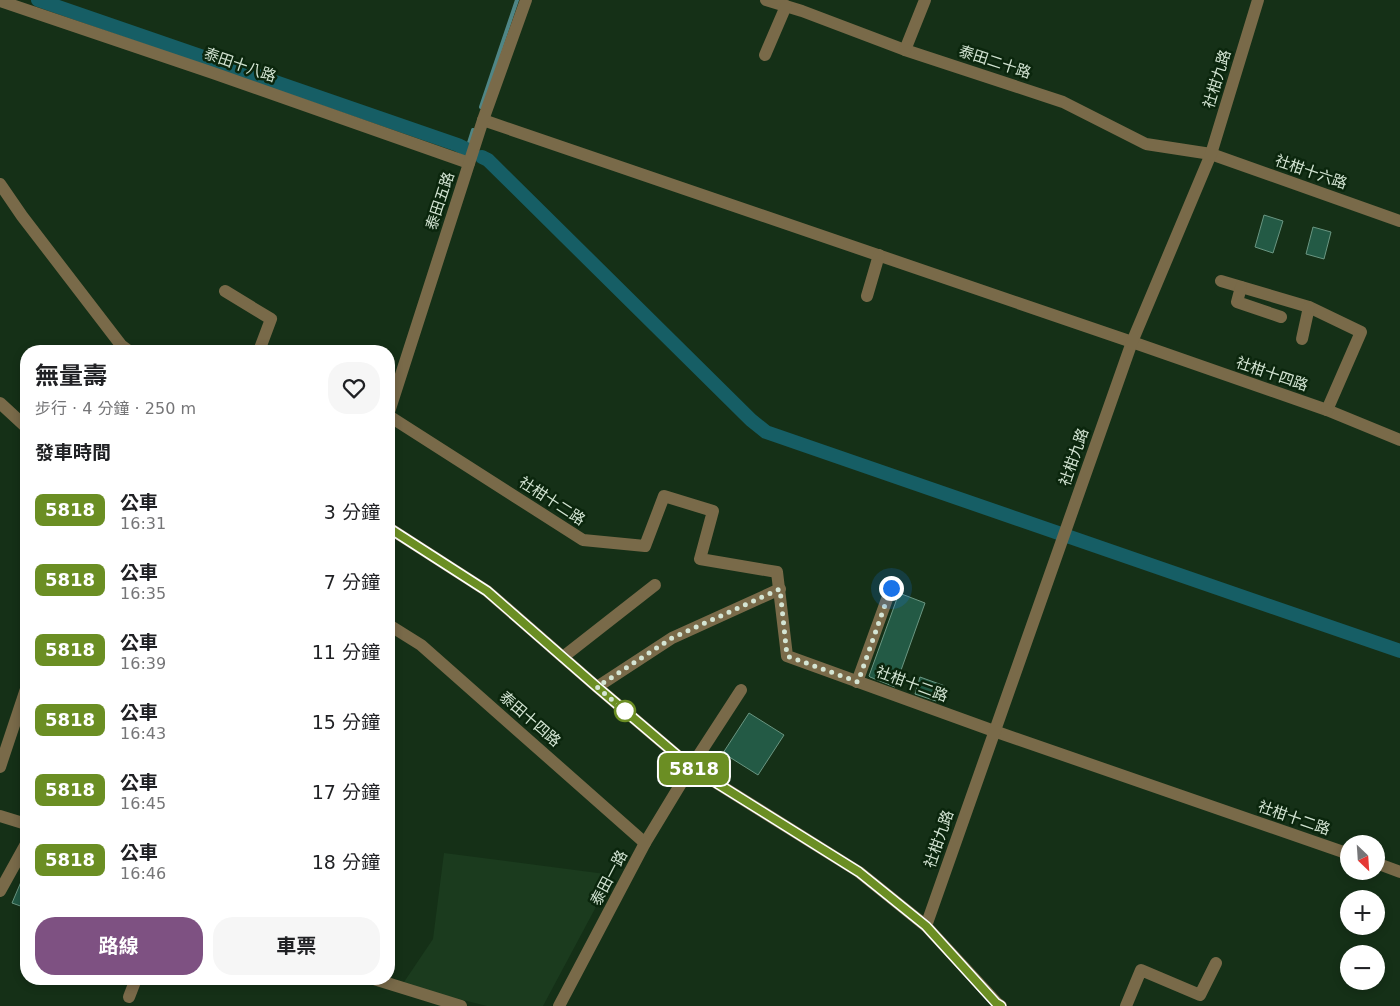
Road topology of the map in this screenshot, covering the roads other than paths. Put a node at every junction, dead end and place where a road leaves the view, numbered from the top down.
1 (526, 0) edge
2 (766, 0) edge
3 (925, 0) edge
4 (1258, 0) edge
5 (0, 1) edge
6 (803, 5) edge
7 (786, 6) junction
8 (905, 50) junction
9 (765, 55) dead end
10 (483, 120) junction
11 (1211, 154) junction
12 (469, 163) junction
13 (0, 184) edge
14 (1400, 221) edge
15 (879, 256) junction
16 (1222, 281) dead end
17 (1241, 287) junction
18 (225, 291) dead end
19 (866, 296) dead end
20 (1309, 307) junction
21 (1281, 318) dead end
22 (1302, 339) dead end
23 (1132, 342) junction
24 (121, 345) edge
25 (260, 345) edge
26 (395, 395) edge
27 (0, 403) edge
28 (1327, 410) junction
29 (395, 418) edge
30 (20, 421) edge
31 (1400, 440) edge
32 (395, 532) edge
33 (655, 586) dead end
34 (891, 588) dead end
35 (780, 589) junction
36 (395, 629) edge
37 (563, 658) junction
38 (858, 682) junction
39 (597, 687) junction
40 (741, 690) dead end
41 (20, 707) edge
42 (994, 731) junction
43 (0, 767) edge
44 (691, 767) junction
45 (0, 816) edge
46 (20, 822) edge
47 (645, 843) junction
48 (1340, 851) edge
49 (20, 855) edge
50 (1385, 866) edge
51 (1400, 872) edge
52 (0, 891) edge
53 (926, 926) junction
54 (1216, 963) dead end
55 (134, 985) edge
56 (393, 985) edge
57 (129, 997) dead end
58 (561, 1005) edge
59 (461, 1006) edge
60 (1001, 1006) edge
61 (1126, 1006) edge

1 - 10 street, 泰田五路
2 - 7 street, 泰田二十路
3 - 8 street
4 - 11 street, 社柑九路
5 - 12 street, 泰田十八路
6 - 7 street, 泰田二十路
6 - 8 street, 泰田二十路
7 - 9 street
8 - 11 street, 泰田二十路
10 - 12 street, 泰田五路
10 - 15 street, 社柑十四路
11 - 14 street, 社柑十六路
11 - 23 street, 社柑九路
12 - 26 street, 泰田五路
13 - 24 street
15 - 19 street
15 - 23 street, 社柑十四路
16 - 17 street
17 - 20 street
17 - 21 street
18 - 25 street
20 - 22 street
20 - 28 street
23 - 28 street, 社柑十四路
23 - 42 street, 社柑九路
27 - 30 street
28 - 31 street, 社柑十四路
29 - 35 street, 社柑十二路
32 - 37 street
33 - 37 street
34 - 38 street
35 - 38 street, 社柑十二路
35 - 39 street
36 - 47 street, 泰田十四路
37 - 39 street
38 - 42 street, 社柑十二路
39 - 44 street
40 - 44 street, 泰田一路
41 - 43 street
42 - 48 street, 社柑十二路
42 - 53 street, 社柑九路
44 - 47 street, 泰田一路
44 - 53 street
45 - 46 street
47 - 58 street, 泰田一路
49 - 52 street
50 - 51 street
53 - 60 street
54 - 61 street
55 - 57 street
56 - 59 street

